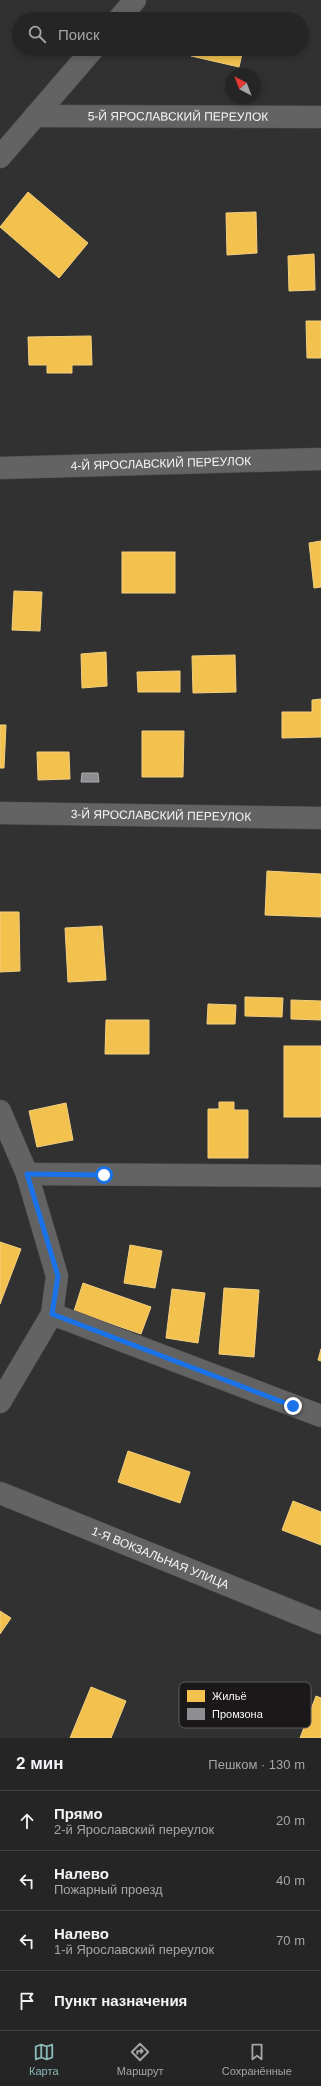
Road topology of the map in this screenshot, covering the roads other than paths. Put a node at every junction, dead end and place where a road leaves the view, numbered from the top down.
1 (135, 0) edge
2 (125, 12) edge
3 (87, 56) edge
4 (35, 116) junction
5 (321, 116) edge
6 (0, 157) edge
7 (321, 458) edge
8 (0, 468) edge
9 (0, 813) edge
10 (321, 818) edge
11 (0, 1111) edge
12 (27, 1174) junction
13 (321, 1176) edge
14 (52, 1314) junction
15 (0, 1402) edge
16 (321, 1416) edge
17 (0, 1493) edge
18 (321, 1623) edge

1 - 2 street
3 - 4 street
4 - 5 street, 5-Й ЯРОСЛАВСКИЙ ПЕРЕУЛОК
4 - 6 street
7 - 8 street, 4-Й ЯРОСЛАВСКИЙ ПЕРЕУЛОК
9 - 10 street, 3-Й ЯРОСЛАВСКИЙ ПЕРЕУЛОК
11 - 12 street
12 - 13 street
12 - 14 street
14 - 15 street
14 - 16 street
17 - 18 street, 1-Я ВОКЗАЛЬНАЯ УЛИЦА

